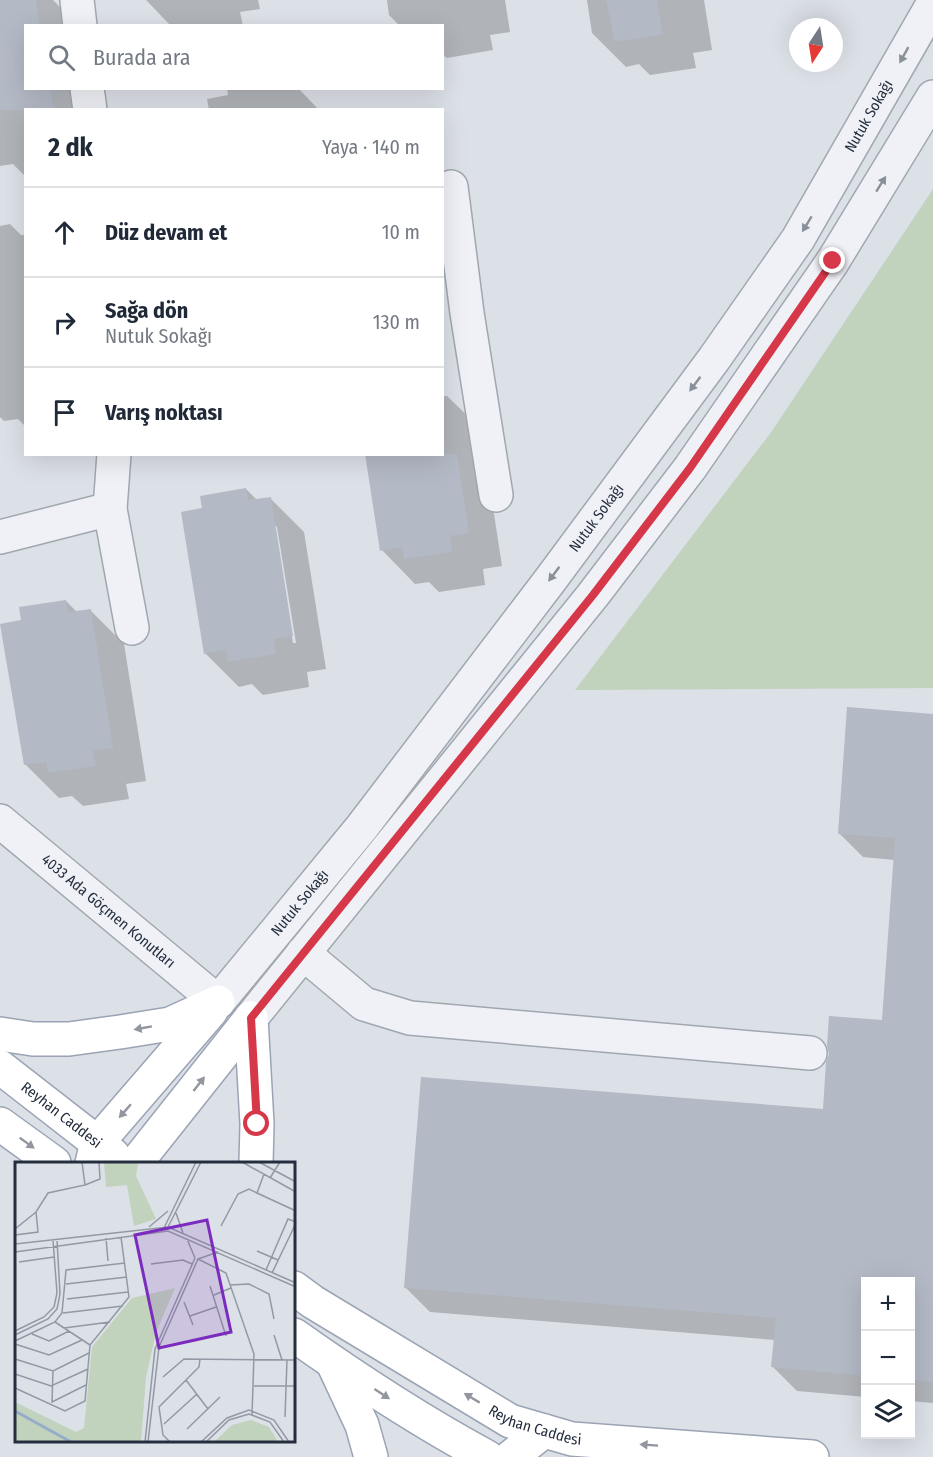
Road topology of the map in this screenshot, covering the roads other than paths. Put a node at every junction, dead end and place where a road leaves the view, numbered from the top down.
1 (76, 0) edge
2 (933, 4) edge
3 (80, 24) edge
4 (87, 90) edge
5 (933, 97) edge
6 (90, 108) edge
7 (452, 187) dead end
8 (455, 314) edge
9 (114, 456) edge
10 (496, 495) dead end
11 (110, 509) junction
12 (0, 537) edge
13 (132, 628) dead end
14 (0, 821) edge
15 (303, 953) junction
16 (218, 1002) junction
17 (251, 1018) junction
18 (0, 1034) edge
19 (810, 1053) dead end
20 (0, 1067) edge
21 (0, 1124) edge
22 (95, 1153) edge
23 (53, 1162) edge
24 (122, 1162) edge
25 (137, 1162) edge
26 (256, 1162) edge
27 (296, 1277) edge
28 (304, 1295) edge
29 (296, 1336) edge
30 (333, 1363) junction
31 (548, 1444) edge
32 (371, 1457) edge
33 (487, 1457) edge
34 (511, 1457) edge
35 (812, 1457) edge

1 - 3 street
2 -> 16 street, Nutuk Sokağı
4 - 6 street
15 -> 5 street
7 - 8 street
8 - 10 street
9 - 11 street
11 - 12 street
11 - 13 street
14 - 16 street, 4033 Ada Göçmen Konutları
15 - 17 street
15 - 19 street
16 -> 18 main road
16 -> 22 main road
25 -> 17 main road
17 - 26 main road
20 - 22 main road, Reyhan Caddesi
21 -> 23 main road
22 - 24 main road, Reyhan Caddesi
27 - 28 main road
31 -> 28 main road, Reyhan Caddesi
29 - 30 main road
30 - 32 main road
30 -> 33 main road
31 - 34 main road
35 -> 31 main road, Reyhan Caddesi

